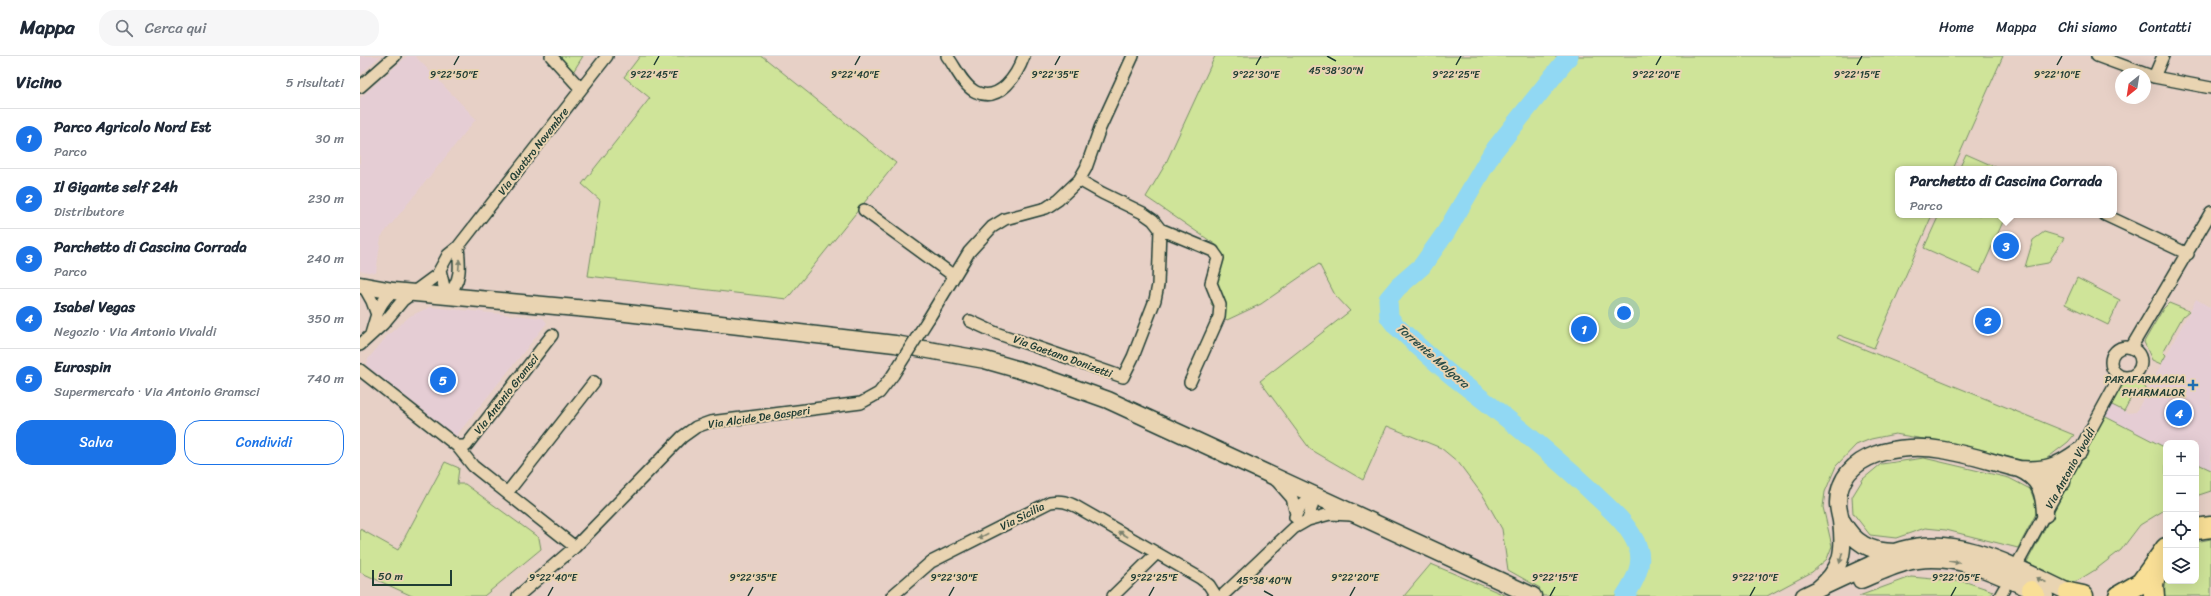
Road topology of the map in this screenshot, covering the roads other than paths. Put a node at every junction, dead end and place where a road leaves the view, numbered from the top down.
1 (395, 56) edge
2 (551, 56) edge
3 (607, 56) edge
4 (947, 56) edge
5 (1024, 56) edge
6 (1133, 56) edge
7 (2097, 56) edge
8 (2163, 56) edge
9 (2154, 77) junction
10 (360, 87) edge
11 (2211, 88) edge
12 (581, 89) junction
13 (1080, 180) junction
14 (864, 210) dead end
15 (2211, 212) edge
16 (2111, 218) edge
17 (2208, 224) edge
18 (1160, 228) junction
19 (458, 247) junction
20 (2188, 254) junction
21 (440, 270) junction
22 (954, 276) junction
23 (457, 283) junction
24 (361, 285) edge
25 (393, 291) junction
26 (412, 292) junction
27 (446, 295) junction
28 (487, 298) junction
29 (376, 312) junction
30 (391, 314) junction
31 (970, 321) dead end
32 (371, 334) junction
33 (552, 335) dead end
34 (360, 345) edge
35 (2131, 348) junction
36 (360, 370) edge
37 (2120, 376) junction
38 (594, 382) dead end
39 (1190, 382) dead end
40 (457, 446) junction
41 (2079, 452) junction
42 (1272, 474) junction
43 (2041, 474) junction
44 (2062, 482) junction
45 (507, 493) junction
46 (1315, 495) junction
47 (1296, 514) junction
48 (2045, 514) junction
49 (1359, 515) junction
50 (1840, 519) junction
51 (1308, 520) junction
52 (2211, 527) edge
53 (1294, 528) junction
54 (2199, 529) edge
55 (575, 547) junction
56 (2163, 552) edge
57 (1157, 553) junction
58 (2163, 554) edge
59 (1906, 555) junction
60 (2019, 561) dead end
61 (1824, 594) edge
62 (2038, 594) edge
63 (894, 595) edge
64 (2076, 595) edge
65 (518, 596) edge
66 (1113, 596) edge
67 (1216, 596) edge
68 (1222, 596) edge
69 (1533, 596) edge
70 (2119, 596) edge
71 (2154, 596) edge

1 - 10 street
2 - 12 street
3 - 12 street, Via Quattro Novembre
4 - 5 street
6 - 13 street
7 - 9 street
8 - 9 street
9 - 11 street
12 - 19 street, Via Quattro Novembre
13 - 18 street
13 - 22 street
14 - 22 street
15 - 17 street
16 - 20 street
17 - 20 street
18 - 31 street, Via Gaetano Donizetti
18 - 39 street
19 - 21 street, Via Quattro Novembre
23 -> 19 street
20 - 35 street
21 - 26 street, Via Quattro Novembre
21 - 27 street
22 - 55 street, Via Alcide De Gasperi, bridge
23 - 27 street
23 - 28 street
24 - 25 main road
24 - 29 street
25 - 26 main road
25 - 29 street
25 - 30 street
26 - 27 main road
26 - 30 street, Via Quattro Novembre
27 - 28 main road
28 - 42 main road
29 - 32 street
30 - 32 street, Via Quattro Novembre
32 - 34 street, Via Quattro Novembre
33 - 40 street, Via Antonio Gramsci
35 - 37 street
35 - 37 street
36 - 40 street
37 - 41 street, Via Antonio Vivaldi
38 - 45 street
40 - 45 street
41 - 43 main road
41 - 44 street, Via Antonio Vivaldi
42 - 46 main road
42 - 47 street
43 - 44 main road
43 - 48 main road
43 - 50 main road
44 - 48 street, Via Antonio Vivaldi
45 - 55 street
46 - 47 street
46 - 49 main road
46 - 51 street
47 - 53 street
48 - 60 street, Via Antonio Vivaldi
49 - 51 street
49 - 69 main road
50 - 59 main road
50 -> 61 main road
51 - 53 street
52 - 54 highway
53 - 68 street
55 - 65 street, Via Alcide De Gasperi
56 - 70 highway
57 -> 63 street, Via Sicilia
57 - 66 street
57 - 67 street, Via Sicilia
58 - 71 highway
59 - 61 main road
59 - 61 main road
59 -> 62 main road
64 -> 59 main road

